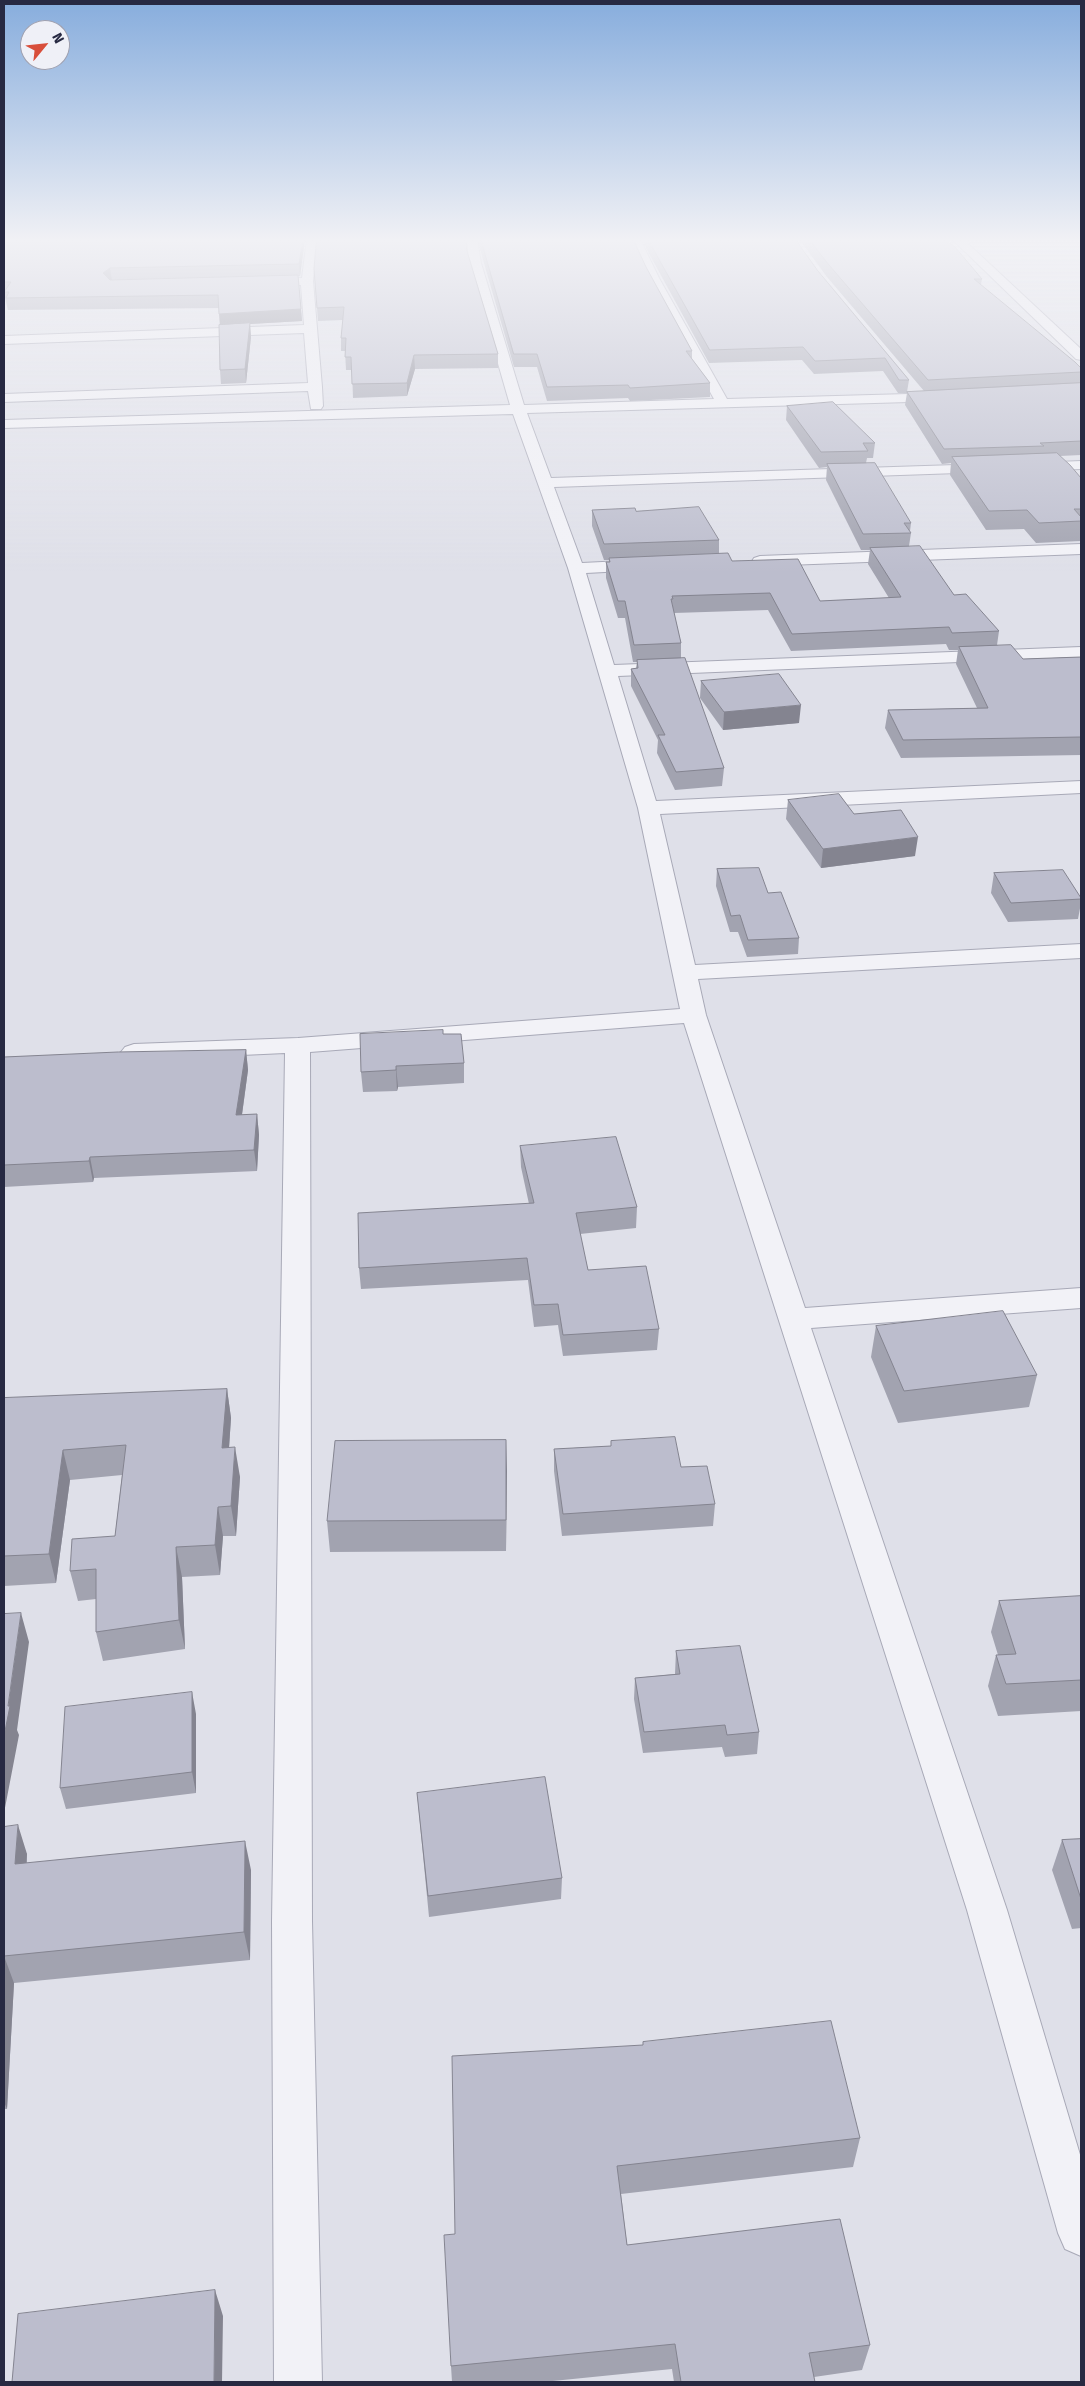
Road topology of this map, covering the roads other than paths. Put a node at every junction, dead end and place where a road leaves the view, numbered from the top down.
1 (312, 350) edge
2 (501, 350) edge
3 (693, 350) edge
4 (909, 384) dead end
5 (315, 387) junction
6 (959, 397) edge
7 (4, 398) edge
8 (921, 398) junction
9 (723, 404) junction
10 (519, 411) junction
11 (317, 415) junction
12 (4, 424) edge
13 (1081, 465) edge
14 (1022, 467) edge
15 (1002, 468) edge
16 (545, 483) junction
17 (1081, 548) edge
18 (744, 562) edge
19 (655, 565) edge
20 (576, 568) junction
21 (1081, 652) edge
22 (607, 671) junction
23 (1081, 787) edge
24 (648, 808) junction
25 (1081, 951) edge
26 (683, 973) junction
27 (694, 1015) junction
28 (298, 1045) junction
29 (112, 1054) edge
30 (1081, 1298) edge
31 (793, 1319) junction
32 (1081, 2233) edge
33 (298, 2382) edge

1 - 5 street
2 - 10 street
3 - 9 street
4 - 8 street
5 - 7 street
5 - 11 street
6 - 8 street
8 - 9 street
9 - 10 street
10 - 11 street
10 - 16 street
11 - 12 street
13 - 14 street
15 - 16 street
16 - 20 street
17 - 18 street
19 - 20 street
20 - 22 street
21 - 22 street
22 - 24 street
23 - 24 street
24 - 26 street
25 - 26 street
26 - 27 street
27 - 28 street
27 - 31 street
28 - 29 street
28 - 33 street
30 - 31 street
31 - 32 street

